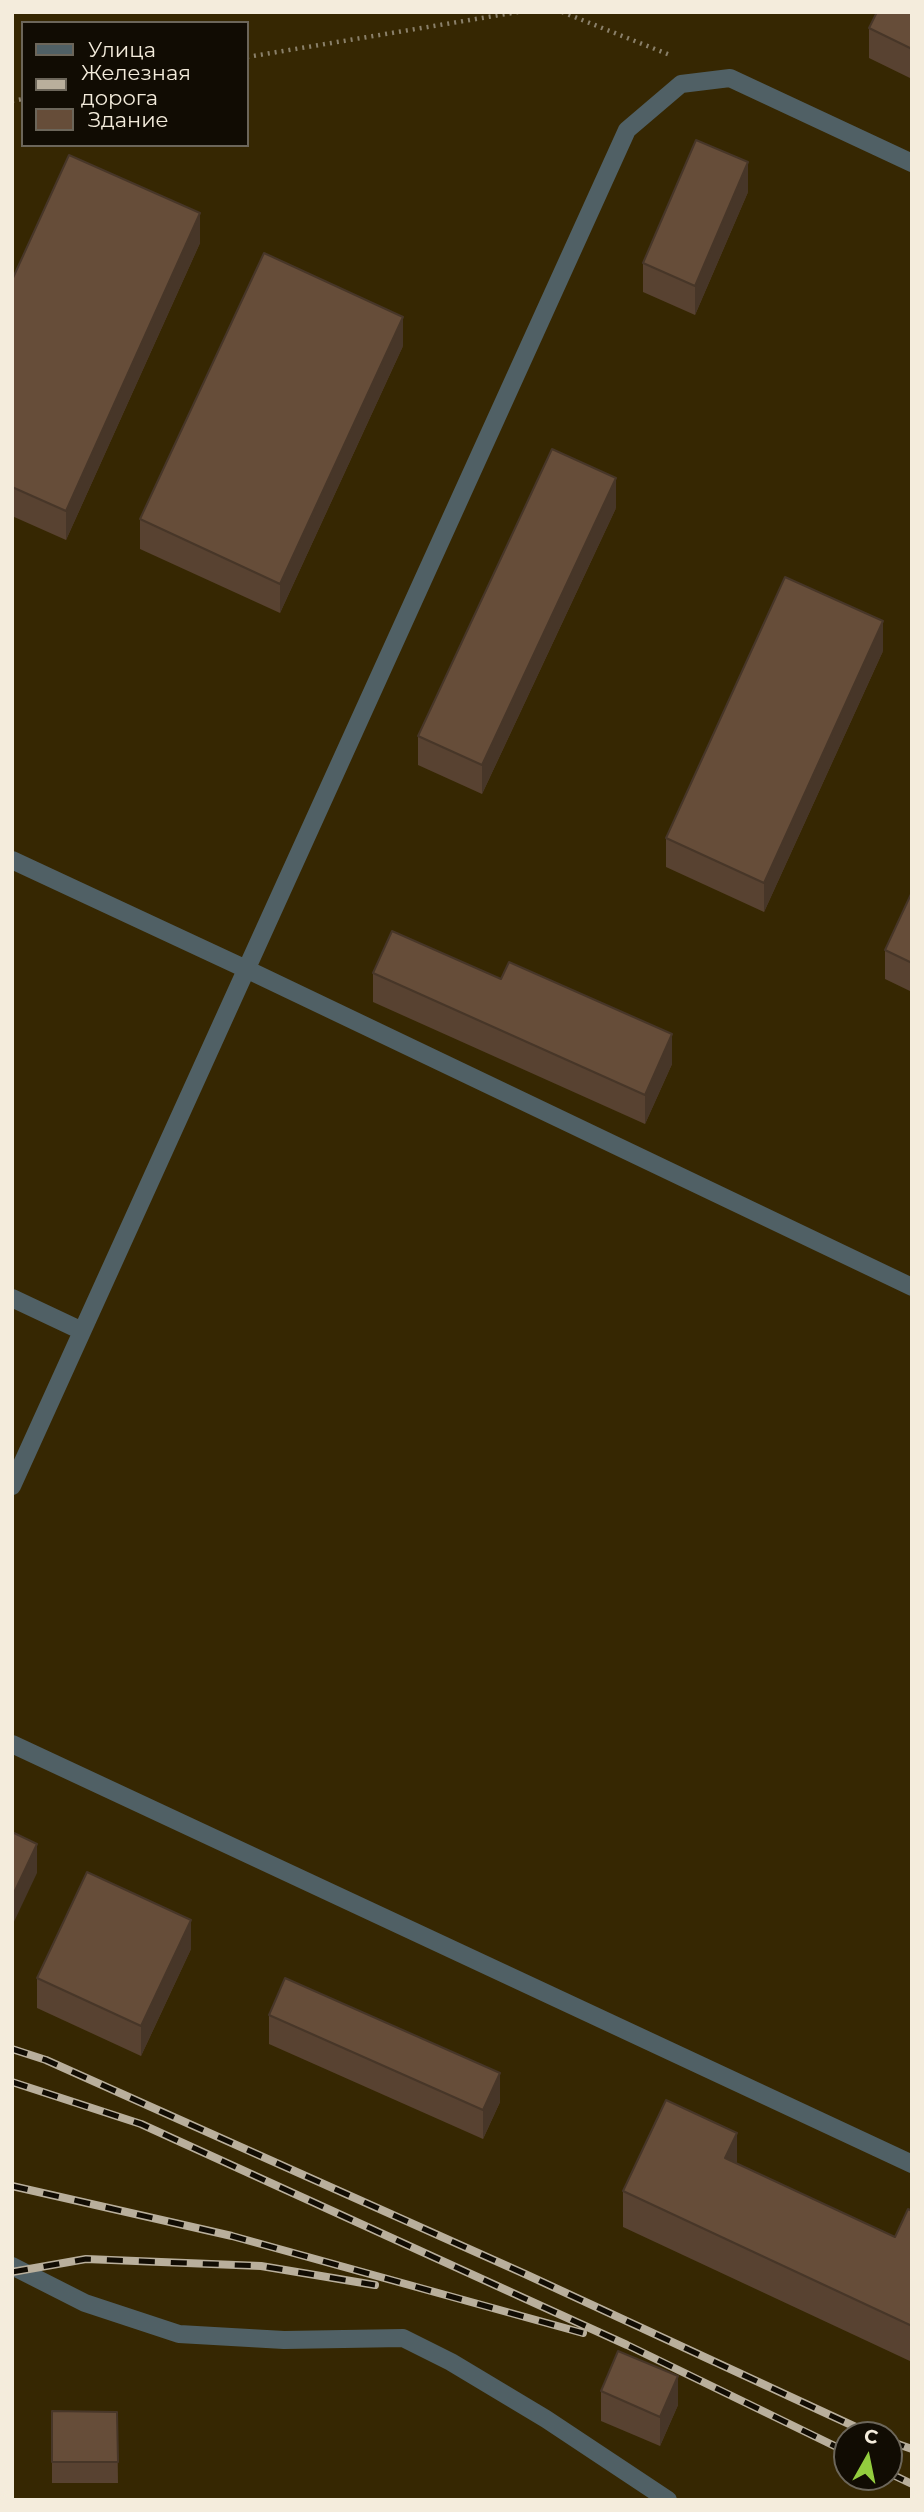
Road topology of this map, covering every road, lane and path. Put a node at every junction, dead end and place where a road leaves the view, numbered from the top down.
1 (518, 12) edge
2 (562, 12) edge
3 (248, 57) edge
4 (678, 58) dead end
5 (912, 163) edge
6 (12, 860) edge
7 (246, 969) junction
8 (912, 1287) edge
9 (12, 1298) edge
10 (82, 1331) junction
11 (12, 1486) edge
12 (12, 1744) edge
13 (912, 2164) edge
14 (12, 2266) edge
15 (668, 2500) edge

1 - 3 path
2 - 4 path
5 - 7 lane
6 - 7 lane
7 - 8 lane
7 - 10 lane
9 - 10 lane
10 - 11 lane
12 - 13 lane
14 - 15 lane

